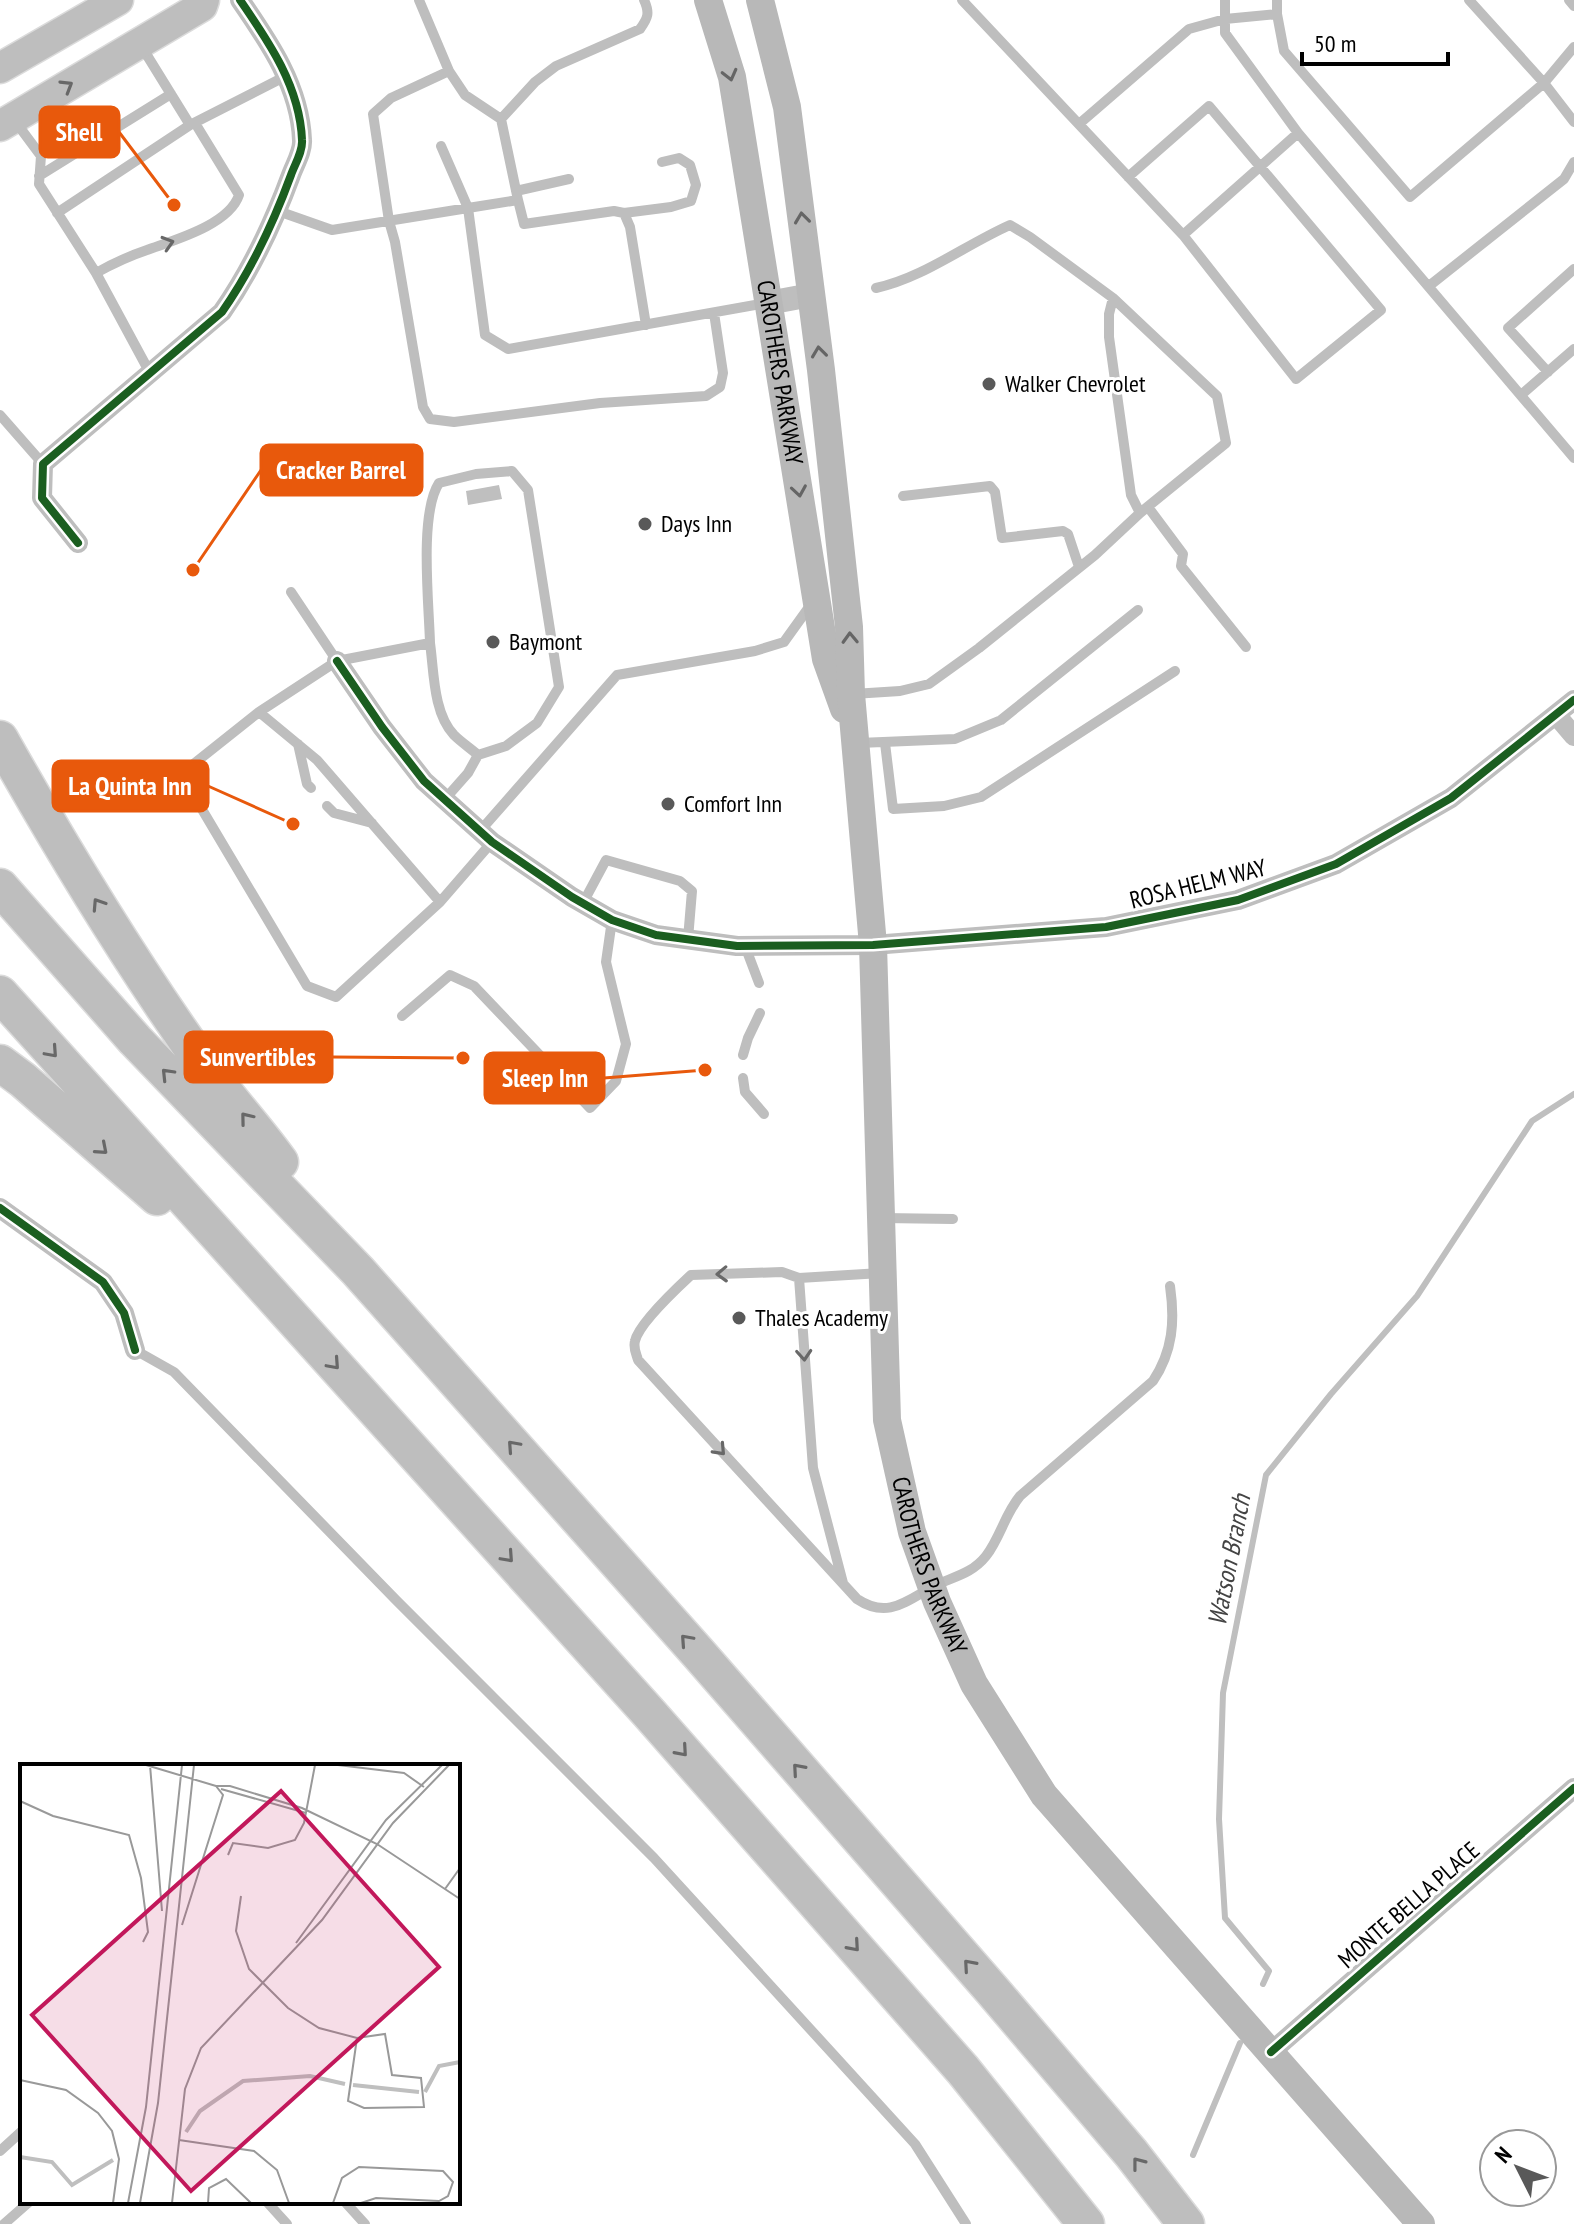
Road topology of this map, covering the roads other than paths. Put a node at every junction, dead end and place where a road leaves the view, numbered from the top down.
1 (118, 0) edge
2 (204, 0) edge
3 (240, 0) edge
4 (419, 0) edge
5 (644, 0) edge
6 (708, 0) edge
7 (760, 0) edge
8 (962, 0) edge
9 (1225, 0) edge
10 (1277, 0) edge
11 (1469, 0) edge
12 (1569, 0) edge
13 (1574, 6) edge
14 (1277, 14) junction
15 (1225, 19) junction
16 (139, 42) junction
17 (1574, 47) edge
18 (0, 68) edge
19 (449, 71) junction
20 (286, 76) junction
21 (1544, 83) junction
22 (171, 94) junction
23 (501, 119) junction
24 (6, 122) edge
25 (1574, 122) edge
26 (193, 124) junction
27 (1079, 124) junction
28 (1298, 133) junction
29 (441, 146) dead end
30 (662, 162) dead end
31 (1574, 162) edge
32 (1260, 166) junction
33 (39, 176) junction
34 (1128, 177) junction
35 (569, 179) dead end
36 (517, 196) junction
37 (468, 208) junction
38 (278, 211) junction
39 (57, 213) junction
40 (624, 213) junction
41 (389, 221) junction
42 (1183, 235) junction
43 (1574, 269) edge
44 (96, 273) junction
45 (1429, 286) junction
46 (876, 288) dead end
47 (811, 295) junction
48 (1113, 298) junction
49 (768, 303) junction
50 (714, 313) junction
51 (646, 325) junction
52 (1574, 349) edge
53 (1548, 372) junction
54 (150, 373) junction
55 (1521, 395) junction
56 (0, 415) edge
57 (1574, 458) edge
58 (43, 464) junction
59 (903, 496) dead end
60 (1144, 510) junction
61 (78, 543) dead end
62 (1079, 567) junction
63 (291, 592) dead end
64 (816, 599) junction
65 (1138, 610) dead end
66 (430, 643) junction
67 (1246, 647) dead end
68 (337, 661) junction
69 (1175, 671) dead end
70 (851, 694) junction
71 (1574, 700) edge
72 (259, 712) junction
73 (1557, 716) junction
74 (1574, 736) edge
75 (0, 739) edge
76 (871, 743) junction
77 (298, 744) junction
78 (478, 755) junction
79 (311, 788) dead end
80 (445, 799) junction
81 (327, 806) dead end
82 (372, 823) junction
83 (486, 836) junction
84 (0, 887) edge
85 (440, 902) junction
86 (583, 903) junction
87 (612, 920) junction
88 (688, 939) junction
89 (873, 945) junction
90 (745, 946) junction
91 (759, 983) dead end
92 (0, 994) edge
93 (760, 1013) dead end
94 (402, 1016) dead end
95 (743, 1055) dead end
96 (0, 1063) edge
97 (743, 1078) dead end
98 (764, 1114) dead end
99 (0, 1208) edge
100 (881, 1218) junction
101 (953, 1219) dead end
102 (358, 1271) junction
103 (883, 1273) junction
104 (799, 1278) junction
105 (1170, 1286) dead end
106 (282, 1306) junction
107 (135, 1350) joint
108 (843, 1584) junction
109 (932, 1587) junction
110 (1574, 1788) edge
111 (1271, 2052) junction
112 (20, 2133) edge
113 (0, 2151) edge
114 (27, 2204) edge
115 (269, 2204) edge
116 (347, 2204) edge
117 (4, 2224) edge
118 (287, 2224) edge
119 (365, 2224) edge
120 (966, 2224) edge
121 (1086, 2224) edge
122 (1186, 2224) edge
123 (1421, 2224) edge

1 - 18 main road
2 - 16 main road
3 - 20 street
4 - 19 lane
5 - 23 lane
6 -> 49 main road, CAROTHERS PARKWAY
47 -> 7 main road, CAROTHERS PARKWAY
8 - 27 lane
9 - 15 lane
10 - 14 lane
11 - 21 lane
12 - 13 lane
14 - 15 lane
14 - 21 lane
15 - 27 lane
15 - 28 lane
16 - 22 lane
24 -> 16 main road
17 - 21 lane
19 - 23 lane
19 - 41 lane
20 - 26 lane
20 - 38 street
21 - 25 lane
22 - 26 lane
22 - 33 lane
23 - 36 lane
24 - 33 lane
26 - 39 lane
44 -> 26 lane
27 - 34 lane
28 - 32 lane
28 - 45 lane
29 - 37 lane
30 - 40 lane
31 - 45 lane
32 - 34 lane
32 - 42 lane
32 - 42 lane
33 - 39 lane
34 - 42 lane
35 - 36 lane
36 - 37 lane
36 - 40 lane
37 - 41 lane
37 - 51 lane
38 - 41 lane
38 - 54 street
39 - 44 lane
40 - 51 lane
41 - 50 lane
43 - 53 lane
44 - 54 lane
45 - 55 lane
46 - 48 lane
47 - 49 street
70 -> 47 main road, CAROTHERS PARKWAY
48 - 60 lane
48 - 60 lane
49 - 50 lane
49 -> 64 main road, CAROTHERS PARKWAY
50 - 51 lane
52 - 53 lane
53 - 55 lane
54 - 58 street
55 - 57 lane
56 - 58 lane
58 - 61 street
59 - 62 lane
60 - 62 lane
60 - 67 lane
62 - 70 lane
63 - 68 lane
64 - 76 main road, CAROTHERS PARKWAY
64 - 83 lane
65 - 76 lane
66 - 68 lane
66 - 78 lane
66 - 78 lane
68 - 72 lane
68 - 80 street, ROSA HELM WAY
69 - 76 lane
70 - 76 main road, CAROTHERS PARKWAY
71 - 73 street, ROSA HELM WAY
72 - 77 lane
72 - 85 lane
73 - 74 street
73 - 89 street, ROSA HELM WAY
102 -> 75 highway
76 - 89 main road, CAROTHERS PARKWAY
77 - 79 lane
77 - 82 lane
78 - 80 lane
80 - 83 street, ROSA HELM WAY
81 - 82 lane
82 - 85 lane
83 - 85 lane
83 - 86 street, ROSA HELM WAY
102 -> 84 highway
86 - 87 street, ROSA HELM WAY
86 - 88 lane
87 - 88 street, ROSA HELM WAY
87 - 94 lane
88 - 90 street, ROSA HELM WAY
89 - 90 street, ROSA HELM WAY
89 - 100 main road, CAROTHERS PARKWAY
90 - 91 lane
92 -> 106 highway
93 - 95 lane
96 -> 106 highway
97 - 98 lane
99 - 107 street
100 - 101 lane
100 - 103 main road, CAROTHERS PARKWAY
122 -> 102 highway
103 - 104 lane
103 - 109 main road, CAROTHERS PARKWAY
104 -> 108 lane
104 -> 108 lane
105 - 109 lane
106 -> 121 highway
107 - 120 lane
108 - 109 lane
109 - 111 main road, CAROTHERS PARKWAY
110 - 111 street, MONTE BELLA PLACE
111 - 123 main road, CAROTHERS PARKWAY
112 - 113 lane
114 - 117 lane
115 - 118 lane
116 - 119 lane

